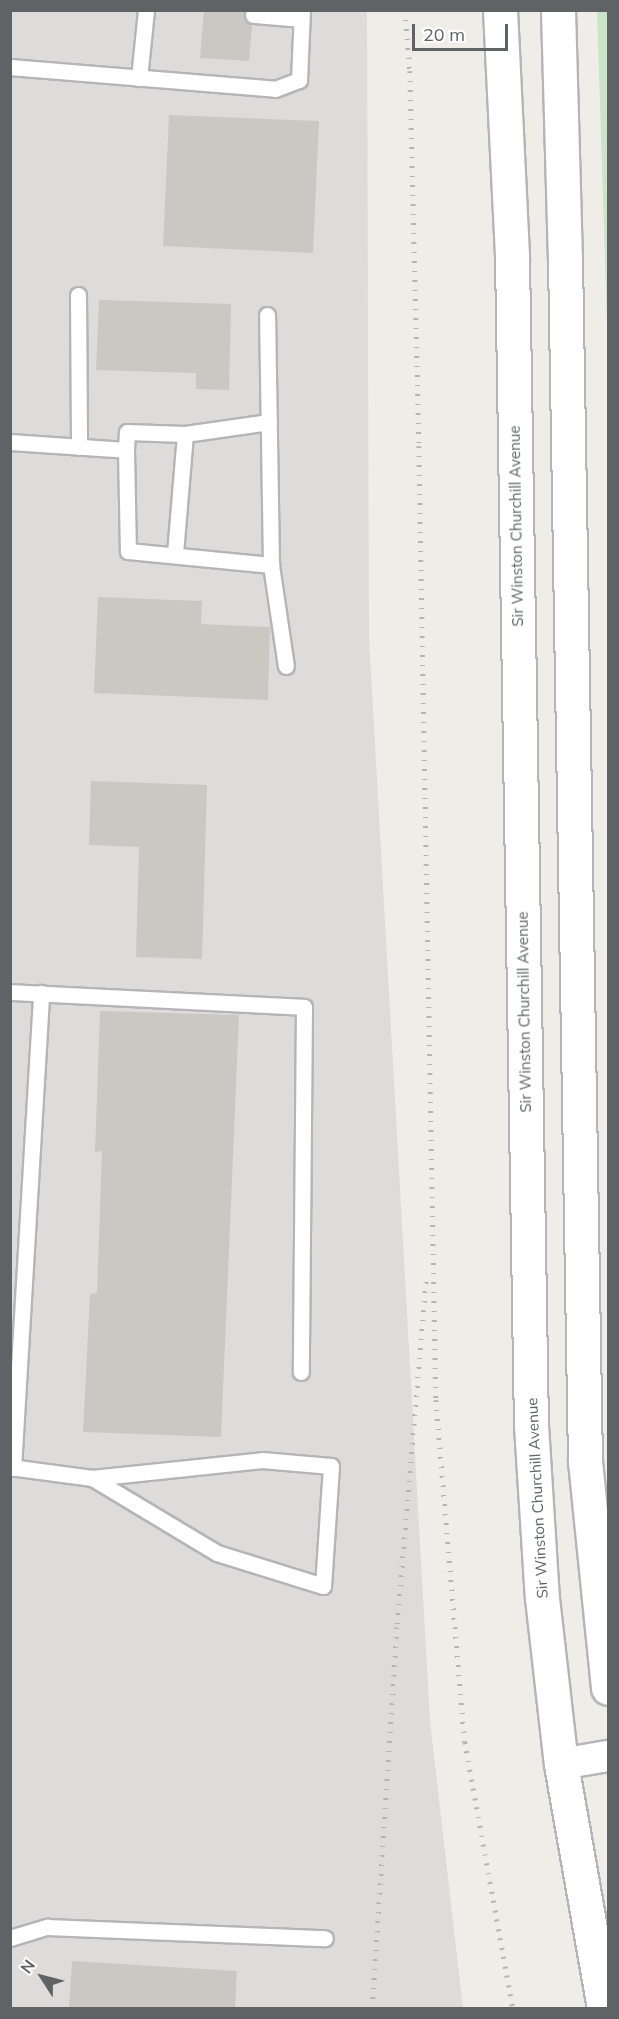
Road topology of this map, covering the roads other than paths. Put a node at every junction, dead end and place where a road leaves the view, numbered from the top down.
1 (146, 10) edge
2 (500, 10) edge
3 (558, 10) edge
4 (252, 15) dead end
5 (302, 15) edge
6 (10, 67) edge
7 (139, 78) junction
8 (78, 295) dead end
9 (267, 315) dead end
10 (269, 422) junction
11 (185, 434) junction
12 (10, 442) edge
13 (79, 447) junction
14 (126, 450) junction
15 (175, 554) junction
16 (271, 565) junction
17 (286, 666) dead end
18 (10, 992) edge
19 (41, 993) junction
20 (301, 1372) dead end
21 (12, 1467) edge
22 (92, 1478) junction
23 (609, 1688) edge
24 (609, 1756) edge
25 (561, 1764) junction
26 (10, 1938) edge
27 (325, 1938) dead end
28 (604, 2008) edge

1 - 7 lane
2 - 25 main road, Sir Winston Churchill Avenue
3 - 23 main road
4 - 5 lane
5 - 7 lane
6 - 7 lane
8 - 13 lane
9 - 10 lane
10 - 11 lane
10 - 16 lane
11 - 14 lane
11 - 15 lane
12 - 13 lane
13 - 14 lane
14 - 15 lane
15 - 16 lane
16 - 17 lane
18 - 19 lane
19 - 20 lane
19 - 21 lane
21 - 22 lane
22 - 22 lane
24 - 25 street
25 - 28 main road, Sir Winston Churchill Avenue
26 - 27 lane

